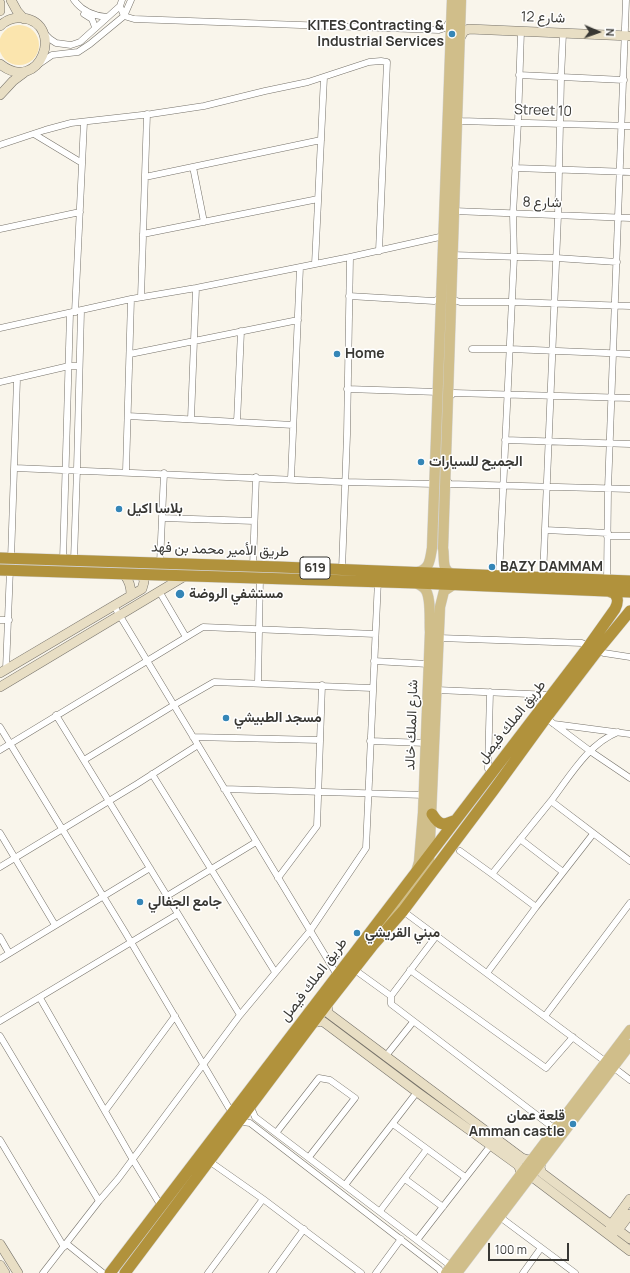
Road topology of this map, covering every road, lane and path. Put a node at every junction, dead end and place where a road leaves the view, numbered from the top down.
1 (11, 0) edge
2 (72, 0) edge
3 (131, 0) edge
4 (452, 0) edge
5 (461, 0) edge
6 (626, 0) edge
7 (0, 3) edge
8 (121, 3) edge
9 (0, 11) edge
10 (124, 16) junction
11 (107, 17) junction
12 (452, 18) junction
13 (24, 19) junction
14 (0, 26) edge
15 (95, 27) junction
16 (42, 31) junction
17 (521, 31) junction
18 (563, 32) junction
19 (628, 36) edge
20 (460, 38) junction
21 (0, 64) edge
22 (39, 64) junction
23 (25, 72) junction
24 (519, 75) junction
25 (324, 77) junction
26 (561, 78) junction
27 (624, 80) junction
28 (0, 95) edge
29 (146, 114) junction
30 (456, 116) junction
31 (84, 122) junction
32 (518, 122) junction
33 (560, 123) junction
34 (622, 126) junction
35 (630, 126) edge
36 (34, 134) junction
37 (321, 140) junction
38 (0, 145) edge
39 (447, 153) junction
40 (82, 163) junction
41 (193, 167) junction
42 (515, 168) junction
43 (560, 169) junction
44 (621, 171) junction
45 (630, 172) edge
46 (145, 177) junction
47 (318, 199) junction
48 (454, 211) junction
49 (80, 212) junction
50 (513, 214) junction
51 (558, 215) junction
52 (618, 218) junction
53 (630, 218) edge
54 (204, 222) junction
55 (0, 229) edge
56 (143, 234) junction
57 (444, 236) junction
58 (379, 251) junction
59 (452, 255) junction
60 (350, 257) junction
61 (514, 257) junction
62 (556, 258) junction
63 (617, 262) junction
64 (315, 264) junction
65 (300, 267) junction
66 (196, 288) junction
67 (446, 294) junction
68 (350, 296) junction
69 (141, 297) junction
70 (132, 299) junction
71 (512, 302) junction
72 (554, 303) junction
73 (615, 306) junction
74 (630, 306) edge
75 (75, 312) junction
76 (298, 320) junction
77 (0, 328) edge
78 (241, 331) junction
79 (194, 341) junction
80 (472, 349) dead end
81 (510, 349) junction
82 (552, 351) junction
83 (614, 353) junction
84 (130, 354) junction
85 (630, 354) edge
86 (69, 366) junction
87 (79, 366) junction
88 (17, 379) junction
89 (0, 382) edge
90 (347, 389) junction
91 (438, 392) junction
92 (508, 394) junction
93 (550, 395) junction
94 (612, 398) junction
95 (630, 398) edge
96 (447, 399) junction
97 (128, 416) junction
98 (191, 420) junction
99 (237, 422) junction
100 (294, 425) junction
101 (505, 440) junction
102 (548, 442) junction
103 (610, 444) junction
104 (630, 444) edge
105 (15, 468) junction
106 (66, 469) junction
107 (77, 469) junction
108 (126, 471) junction
109 (164, 473) junction
110 (256, 477) junction
111 (444, 478) junction
112 (291, 479) junction
113 (344, 482) junction
114 (435, 484) junction
115 (502, 486) junction
116 (547, 487) junction
117 (608, 489) junction
118 (630, 489) edge
119 (162, 518) junction
120 (254, 520) junction
121 (545, 530) junction
122 (608, 534) junction
123 (630, 536) edge
124 (437, 548) junction
125 (5, 558) edge
126 (68, 560) junction
127 (160, 563) junction
128 (253, 566) junction
129 (342, 569) junction
130 (5, 570) edge
131 (378, 571) junction
132 (124, 574) junction
133 (143, 575) junction
134 (184, 576) junction
135 (499, 576) junction
136 (543, 577) junction
137 (260, 578) junction
138 (416, 578) junction
139 (453, 579) junction
140 (630, 581) edge
141 (378, 583) junction
142 (605, 585) junction
143 (159, 591) junction
144 (630, 592) edge
145 (131, 595) junction
146 (114, 606) junction
147 (429, 606) junction
148 (440, 607) junction
149 (615, 609) junction
150 (120, 615) junction
151 (628, 617) edge
152 (0, 620) edge
153 (9, 620) junction
154 (259, 630) junction
155 (375, 634) junction
156 (186, 637) junction
157 (439, 638) junction
158 (593, 648) junction
159 (630, 657) edge
160 (147, 660) junction
161 (374, 661) junction
162 (428, 664) junction
163 (3, 671) edge
164 (258, 683) junction
165 (322, 685) junction
166 (0, 687) edge
167 (372, 688) junction
168 (437, 690) junction
169 (490, 692) junction
170 (552, 695) junction
171 (174, 705) junction
172 (56, 715) junction
173 (549, 720) junction
174 (0, 727) edge
175 (618, 732) junction
176 (630, 734) edge
177 (193, 737) junction
178 (320, 740) junction
179 (370, 741) junction
180 (11, 743) junction
181 (426, 743) junction
182 (198, 745) junction
183 (0, 750) edge
184 (521, 750) junction
185 (590, 751) junction
186 (84, 760) junction
187 (492, 772) junction
188 (152, 774) junction
189 (630, 778) edge
190 (224, 789) junction
191 (318, 793) junction
192 (368, 794) junction
193 (424, 799) junction
194 (109, 801) junction
195 (551, 801) junction
196 (432, 814) junction
197 (456, 820) junction
198 (63, 829) junction
199 (0, 832) edge
200 (593, 834) junction
201 (436, 838) junction
202 (520, 839) junction
203 (256, 842) junction
204 (460, 851) dead end
205 (430, 854) junction
206 (15, 858) junction
207 (630, 861) edge
208 (0, 867) edge
209 (150, 868) junction
210 (211, 869) junction
211 (563, 872) junction
212 (415, 873) junction
213 (492, 874) junction
214 (278, 878) junction
215 (104, 896) junction
216 (167, 896) junction
217 (630, 903) edge
218 (536, 907) junction
219 (403, 911) junction
220 (178, 914) junction
221 (55, 925) junction
222 (310, 931) junction
223 (437, 935) junction
224 (0, 937) edge
225 (131, 942) junction
226 (373, 944) junction
227 (9, 953) junction
228 (0, 959) edge
229 (354, 970) junction
230 (410, 970) junction
231 (275, 972) junction
232 (488, 973) junction
233 (336, 975) junction
234 (391, 996) junction
235 (40, 998) junction
236 (327, 1004) junction
237 (240, 1015) junction
238 (175, 1016) junction
239 (545, 1016) junction
240 (0, 1021) edge
241 (413, 1022) junction
242 (312, 1023) junction
243 (345, 1025) junction
244 (630, 1030) edge
245 (339, 1033) junction
246 (0, 1036) edge
247 (573, 1036) junction
248 (630, 1045) edge
249 (385, 1057) junction
250 (609, 1064) junction
251 (203, 1065) junction
252 (630, 1080) edge
253 (417, 1092) junction
254 (253, 1103) junction
255 (105, 1111) junction
256 (232, 1113) junction
257 (393, 1124) junction
258 (236, 1125) junction
259 (276, 1133) junction
260 (553, 1133) junction
261 (0, 1140) edge
262 (491, 1145) junction
263 (427, 1149) junction
264 (509, 1154) junction
265 (309, 1157) junction
266 (133, 1160) junction
267 (537, 1160) junction
268 (209, 1161) junction
269 (520, 1175) junction
270 (531, 1176) junction
271 (465, 1177) junction
272 (405, 1179) junction
273 (346, 1185) junction
274 (263, 1199) junction
275 (630, 1199) edge
276 (99, 1201) junction
277 (161, 1206) junction
278 (443, 1206) junction
279 (380, 1211) junction
280 (630, 1214) edge
281 (500, 1217) junction
282 (614, 1227) junction
283 (304, 1229) junction
284 (610, 1235) junction
285 (401, 1239) junction
286 (630, 1239) edge
287 (417, 1240) junction
288 (0, 1244) edge
289 (66, 1246) junction
290 (541, 1248) junction
291 (630, 1250) edge
292 (0, 1265) edge
293 (452, 1271) edge
294 (5, 1273) edge
295 (18, 1273) edge
296 (43, 1273) edge
297 (103, 1273) edge
298 (110, 1273) edge
299 (125, 1273) edge
300 (208, 1273) edge
301 (272, 1273) edge
302 (362, 1273) edge
303 (376, 1273) edge
304 (442, 1273) edge
305 (523, 1273) edge
306 (575, 1273) edge

1 - 13 street
2 - 11 street
2 - 15 street
3 - 10 street
4 - 12 main road
5 - 20 main road
6 - 19 street
7 - 9 street
8 - 10 street
8 - 11 street
10 - 12 street
10 - 22 street
11 - 15 street
12 - 39 main road
13 - 14 street
13 - 16 street
15 - 16 street
16 - 22 street
17 - 18 street, شارع 12
17 - 20 street, شارع 12
17 - 24 street
18 - 19 street, شارع 12
18 - 26 street
19 - 27 street
20 - 30 main road
21 - 23 street
22 - 23 street
23 - 28 street
24 - 26 street
24 - 32 street
25 - 29 street
25 - 37 street
25 - 58 street
26 - 27 street
26 - 33 street
27 - 34 street
29 - 31 street
29 - 46 street
30 - 32 street, Street 10
30 - 48 main road
31 - 36 street
31 - 40 street
32 - 33 street, Street 10
32 - 42 street
33 - 34 street, Street 10
33 - 43 street
34 - 35 street, Street 10
34 - 44 street
36 - 38 street
36 - 40 street
37 - 41 street
37 - 47 street
39 - 48 main road
39 - 57 main road
40 - 49 street
41 - 46 street
41 - 54 street
42 - 43 street
42 - 50 street
43 - 44 street
43 - 51 street
44 - 45 street
44 - 52 street
46 - 56 street
47 - 54 street
47 - 64 street
48 - 50 street, شارع 8
48 - 59 main road
49 - 55 street
49 - 75 street
50 - 51 street, شارع 8
50 - 61 street
51 - 52 street, شارع 8
51 - 62 street
52 - 53 street, شارع 8
52 - 63 street
54 - 56 street
56 - 69 street
57 - 58 street
57 - 67 main road
58 - 60 street
59 - 61 street
59 - 67 main road
60 - 64 street
60 - 68 street
61 - 62 street
61 - 71 street
62 - 63 street
62 - 72 street
63 - 73 street
64 - 65 street
65 - 66 street
65 - 76 street
66 - 69 street
66 - 79 street
67 - 68 street
67 - 71 street
67 - 91 main road
67 - 96 main road
68 - 90 street
69 - 70 street
70 - 75 street
70 - 84 street
71 - 72 street
71 - 81 street
72 - 73 street
72 - 82 street
73 - 74 street
73 - 83 street
75 - 77 street
75 - 86 street
75 - 87 street
76 - 78 street
76 - 100 street
78 - 79 street
78 - 99 street
79 - 84 street
79 - 98 street
80 - 81 street
81 - 82 street
81 - 92 street
82 - 83 street
82 - 93 street
83 - 85 street
83 - 94 street
84 - 97 street
86 - 87 street
86 - 88 street
86 - 106 street
87 - 107 street
88 - 89 street
88 - 105 street
90 - 91 street
90 - 113 street
91 - 114 main road
92 - 93 street
92 - 96 street
92 - 101 street
93 - 94 street
93 - 102 street
94 - 95 street
94 - 103 street
96 - 111 main road
97 - 98 street
97 - 108 street
98 - 99 street
99 - 100 street
100 - 112 street
101 - 102 street
101 - 115 street
102 - 103 street
102 - 116 street
103 - 104 street
103 - 117 street
105 - 106 street
105 - 125 street
106 - 107 street
106 - 126 street
107 - 108 street
107 - 126 street
108 - 109 street
109 - 110 street
109 - 119 street
110 - 112 street
110 - 120 street
111 - 115 street
111 - 124 main road
112 - 113 street
113 - 114 street
113 - 129 street
114 - 124 main road
115 - 116 street
115 - 135 street
116 - 117 street
116 - 121 street
117 - 118 street
117 - 122 street
119 - 120 street
119 - 127 street
120 - 128 street
121 - 122 street
121 - 136 street
122 - 123 street
122 - 142 street
124 - 138 main road
124 - 139 main road
125 - 126 highway, طريق الأمير محمد بن فهد / 619
125 - 130 street
126 - 127 highway, طريق الأمير محمد بن فهد / 619
127 - 128 highway, طريق الأمير محمد بن فهد / 619
128 - 129 highway, طريق الأمير محمد بن فهد / 619
129 - 131 highway, طريق الأمير محمد بن فهد / 619
130 - 132 highway, طريق الأمير محمد بن فهد / 619
130 - 153 street
131 - 138 highway, طريق الأمير محمد بن فهد / 619
131 - 141 street
132 - 133 highway, طريق الأمير محمد بن فهد / 619
132 - 145 street
133 - 134 highway, طريق الأمير محمد بن فهد / 619
133 - 145 street
134 - 137 highway, طريق الأمير محمد بن فهد / 619
134 - 143 street
135 - 136 highway, طريق الأمير محمد بن فهد / 619
135 - 139 highway, طريق الأمير محمد بن فهد / 619
136 - 142 highway, طريق الأمير محمد بن فهد / 619
137 - 141 highway, طريق الأمير محمد بن فهد / 619
137 - 154 street
138 - 139 highway, طريق الأمير محمد بن فهد / 619
138 - 141 highway, طريق الأمير محمد بن فهد / 619
138 - 147 main road, شارع الملك خالد
139 - 142 highway, طريق الأمير محمد بن فهد / 619
139 - 148 main road, شارع الملك خالد
140 - 142 highway, طريق الأمير محمد بن فهد / 619
141 - 155 street
142 - 144 highway, طريق الأمير محمد بن فهد / 619
142 - 149 highway
143 - 150 street
143 - 156 street
145 - 146 street
146 - 150 street
146 - 163 street
147 - 148 main road
147 - 162 main road, شارع الملك خالد
148 - 157 main road, شارع الملك خالد
149 - 151 highway
149 - 158 highway, طريق الملك فيصل
150 - 160 street
150 - 166 street
151 - 158 highway, طريق الملك فيصل
152 - 153 street
153 - 163 street
154 - 155 street
154 - 156 street
154 - 164 street
155 - 161 street
156 - 160 street
157 - 158 street
157 - 168 main road, شارع الملك خالد
158 - 159 street
158 - 170 highway, طريق الملك فيصل
158 - 173 highway, طريق الملك فيصل
160 - 171 street
160 - 172 street
161 - 162 street
161 - 167 street
162 - 181 main road, شارع الملك خالد
164 - 165 street
164 - 171 street
165 - 167 street
165 - 178 street
167 - 179 street
168 - 169 street
168 - 196 main road, شارع الملك خالد
169 - 170 street
169 - 187 street
170 - 187 highway, طريق الملك فيصل
171 - 177 street
171 - 186 street
172 - 180 street
172 - 186 street
173 - 175 street
173 - 184 highway, طريق الملك فيصل
173 - 185 street
174 - 180 street
175 - 176 street
175 - 185 street
177 - 178 street
177 - 182 street
178 - 191 street
179 - 181 street
179 - 192 street
180 - 183 street
180 - 198 street
181 - 193 main road, شارع الملك خالد
182 - 188 street
182 - 190 street
184 - 201 highway
184 - 219 highway, طريق الملك فيصل
185 - 189 street
185 - 195 street
186 - 194 street
187 - 197 highway, طريق الملك فيصل
188 - 194 street
188 - 210 street
190 - 191 street
190 - 203 street
191 - 192 street
191 - 214 street
192 - 193 street
192 - 222 street
193 - 201 main road
193 - 212 main road, شارع الملك خالد
194 - 198 street
194 - 209 street
195 - 200 street
195 - 202 street
196 - 197 highway
196 - 201 main road, شارع الملك خالد
197 - 201 highway, طريق الملك فيصل
198 - 206 street
198 - 215 street
199 - 206 street
200 - 207 street
200 - 211 street
201 - 205 highway, طريق الملك فيصل
202 - 211 street
202 - 213 street
203 - 210 street
203 - 214 street
204 - 213 street
205 - 212 highway, طريق الملك فيصل
205 - 226 main road
206 - 208 street
206 - 221 street
209 - 215 street
209 - 216 street
210 - 216 street
210 - 231 street
211 - 218 street
212 - 233 highway, طريق الملك فيصل
213 - 218 street
214 - 222 street
215 - 221 street
215 - 225 street
216 - 220 street
217 - 239 street
218 - 232 street
219 - 223 street
219 - 226 highway, طريق الملك فيصل
220 - 225 street
220 - 237 street
221 - 227 street
222 - 231 street
222 - 233 street
223 - 230 street
223 - 232 street
224 - 227 street
225 - 235 street
225 - 238 street
226 - 229 highway, طريق الملك فيصل
227 - 228 street
229 - 234 street
229 - 236 highway, طريق الملك فيصل
230 - 234 street
230 - 247 street
231 - 237 street
232 - 239 street
233 - 256 highway, طريق الملك فيصل
234 - 241 street
235 - 240 street
235 - 255 street
236 - 242 highway, طريق الملك فيصل
236 - 243 street
237 - 251 street
238 - 251 street
238 - 255 street
239 - 247 street
241 - 249 street
241 - 260 street
242 - 245 street
242 - 254 highway, طريق الملك فيصل
243 - 245 street
243 - 249 street
244 - 250 main road
245 - 253 street
246 - 276 street
247 - 250 street
248 - 250 main road
249 - 264 street
250 - 252 street
250 - 260 main road
250 - 267 main road
251 - 256 street
251 - 266 street
253 - 257 street
253 - 262 street
254 - 258 highway, طريق الملك فيصل
254 - 259 street
255 - 266 street
256 - 277 highway, طريق الملك فيصل
257 - 263 street
257 - 273 street
258 - 268 highway, طريق الملك فيصل
258 - 285 street
259 - 265 street
259 - 265 street
260 - 267 main road
260 - 270 street
261 - 289 street
262 - 264 street
262 - 271 street
263 - 271 street
263 - 272 street
264 - 267 street
264 - 269 street
265 - 273 street
266 - 276 street
266 - 277 street
267 - 269 main road
267 - 270 main road
267 - 282 street
268 - 274 street
268 - 299 highway, طريق الملك فيصل
269 - 293 main road
270 - 281 main road
270 - 284 street
271 - 278 street
272 - 278 street
272 - 279 street
273 - 279 street
274 - 283 street
274 - 300 street
275 - 282 street
276 - 289 street
277 - 298 highway, طريق الملك فيصل
278 - 287 street
279 - 287 street
280 - 282 street
281 - 290 street
281 - 293 main road
282 - 284 street
282 - 286 street
283 - 301 street
283 - 302 street
284 - 291 street
285 - 303 street
285 - 304 street
287 - 293 street
288 - 295 street
289 - 296 street
289 - 297 street
290 - 305 street
290 - 306 street
292 - 294 street

